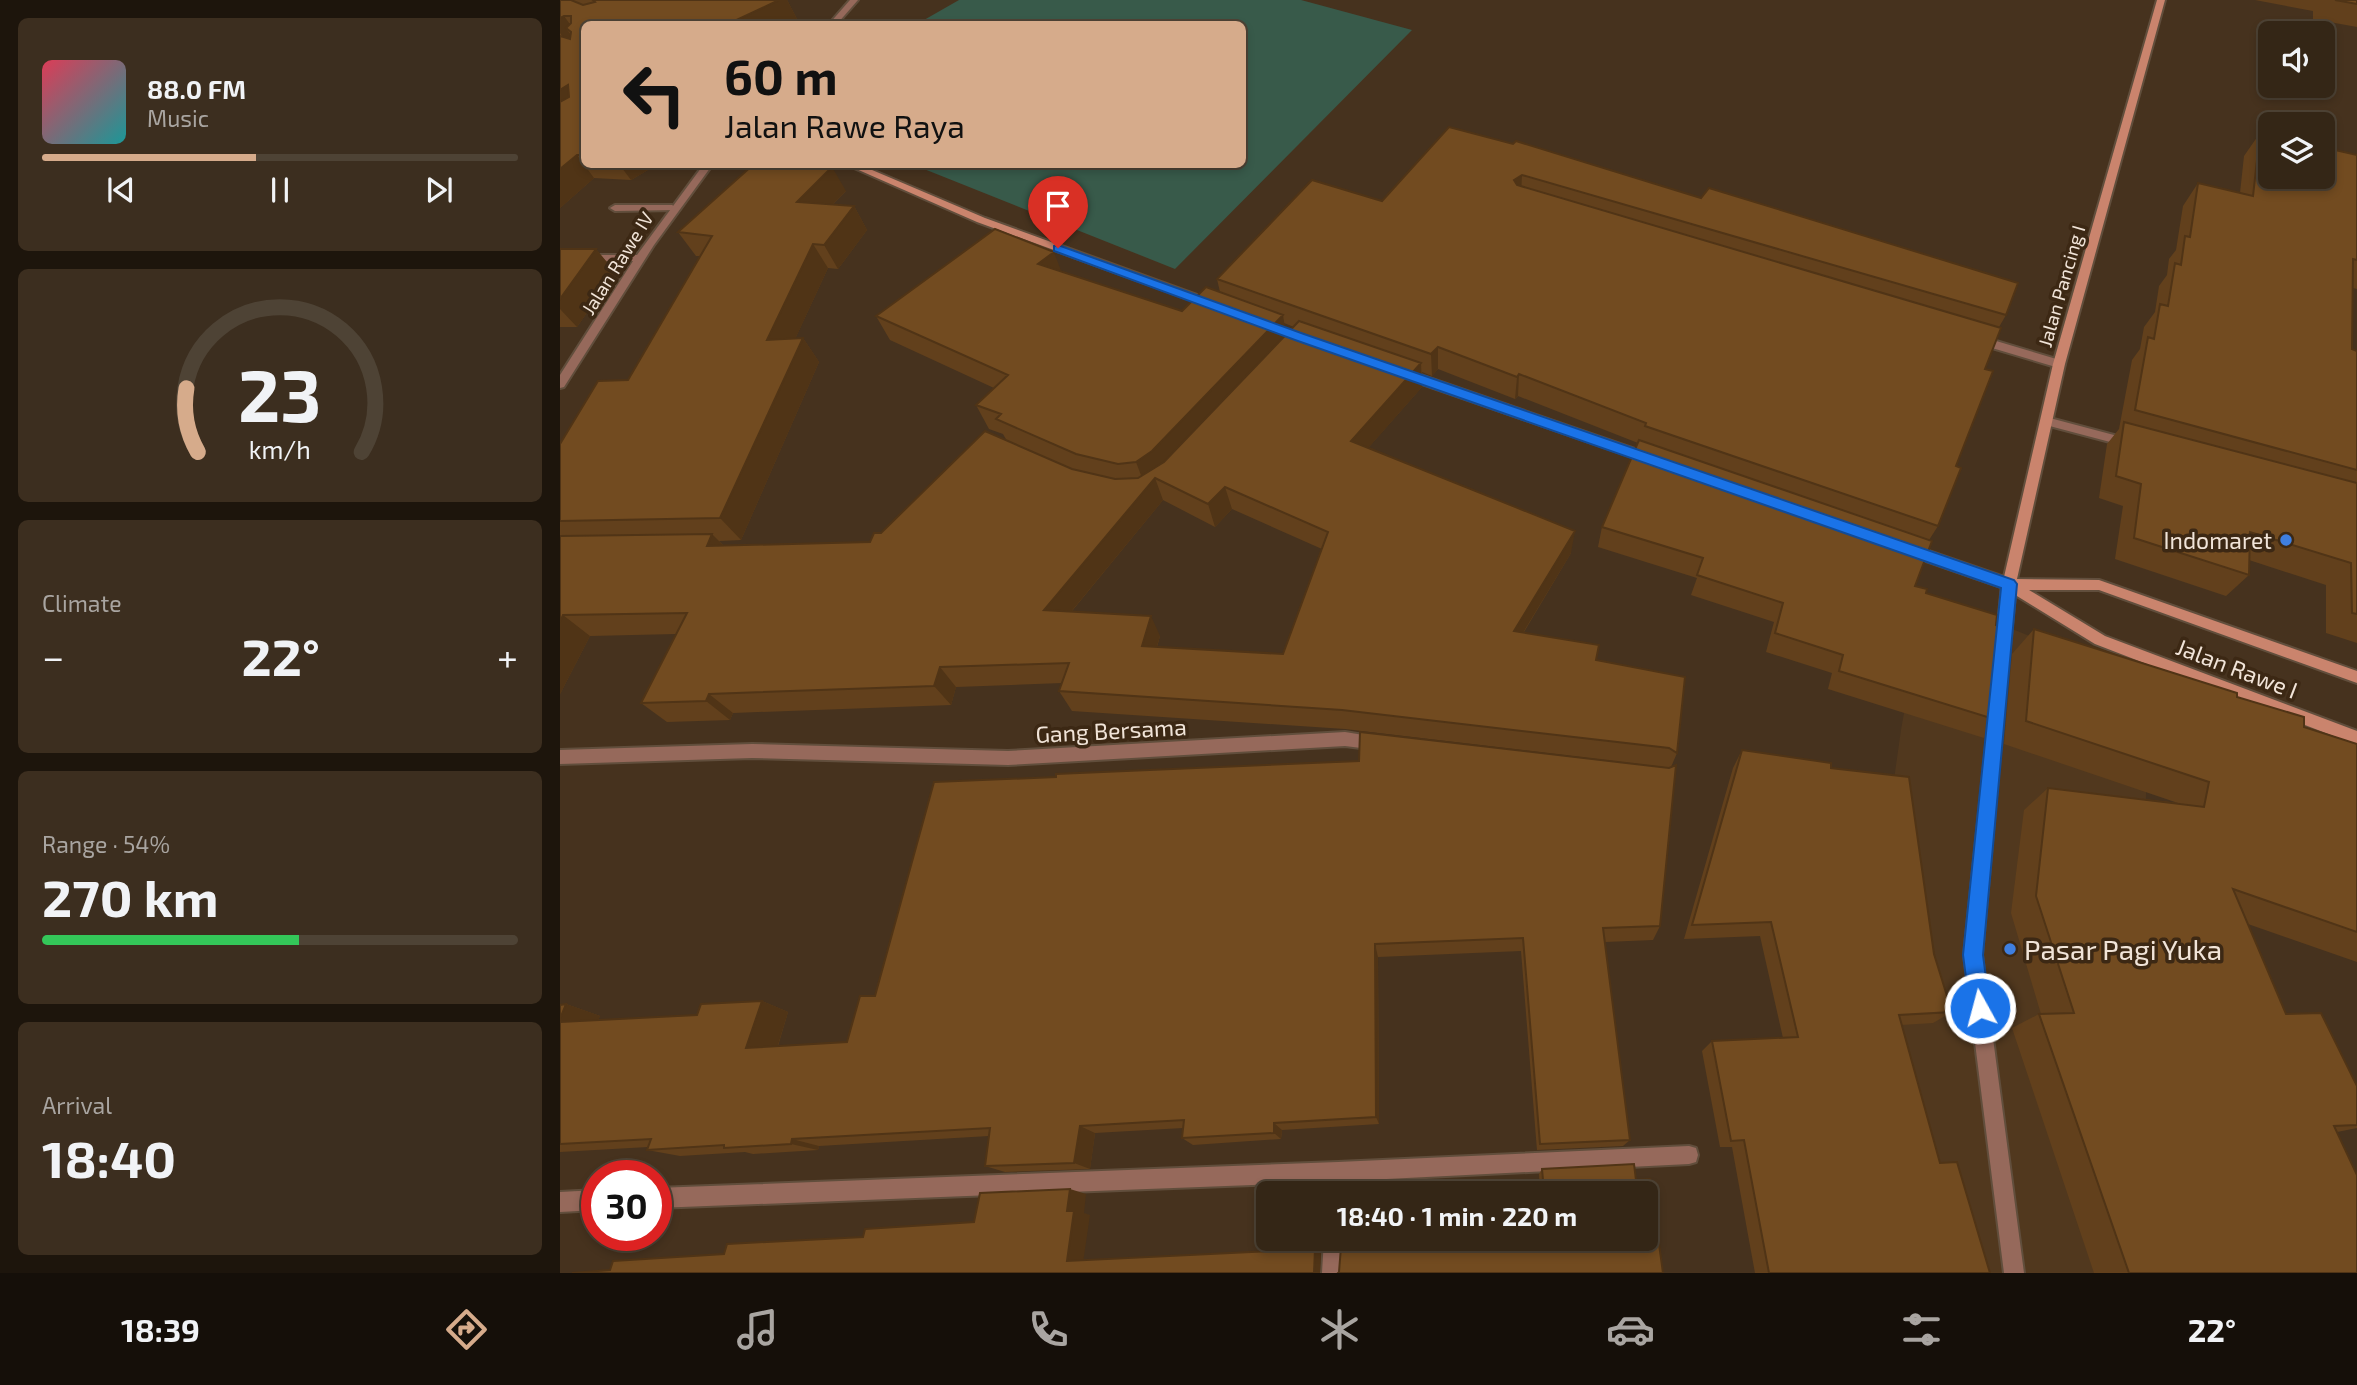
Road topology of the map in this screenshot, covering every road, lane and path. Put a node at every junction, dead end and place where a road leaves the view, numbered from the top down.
1 (854, 0) edge
2 (2161, 0) edge
3 (836, 21) edge
4 (706, 168) edge
5 (858, 168) edge
6 (615, 208) dead end
7 (672, 208) junction
8 (560, 258) edge
9 (638, 258) junction
10 (1224, 309) edge
11 (1967, 336) edge
12 (2059, 363) junction
13 (1392, 369) edge
14 (560, 384) edge
15 (2046, 421) junction
16 (2141, 446) edge
17 (1668, 465) edge
18 (1904, 548) edge
19 (2009, 584) junction
20 (2002, 663) edge
21 (2357, 677) edge
22 (1999, 689) edge
23 (2357, 738) edge
24 (1387, 744) edge
25 (560, 757) edge
26 (1689, 1155) dead end
27 (1338, 1172) junction
28 (1337, 1181) edge
29 (672, 1197) edge
30 (581, 1201) edge
31 (560, 1202) edge
32 (1333, 1251) edge
33 (1332, 1273) edge
34 (2014, 1273) edge

1 - 3 street
2 - 12 main road, Jalan Pancing I
4 - 7 street, Jalan Rawe IV
5 - 10 main road
6 - 7 street
7 - 9 street, Jalan Rawe IV
8 - 9 street
9 - 14 street, Jalan Rawe IV
11 - 12 street
12 - 15 main road, Jalan Pancing I
13 - 17 main road
15 - 16 street
15 - 19 main road, Jalan Pancing I
18 - 19 main road
19 - 20 street
19 - 21 main road, Jalan Rawe I
19 - 23 main road, Jalan Rawe I
22 - 34 street
24 - 25 street, Gang Bersama
26 - 27 street
27 - 28 street
27 - 29 street
30 - 31 street
32 - 33 street

